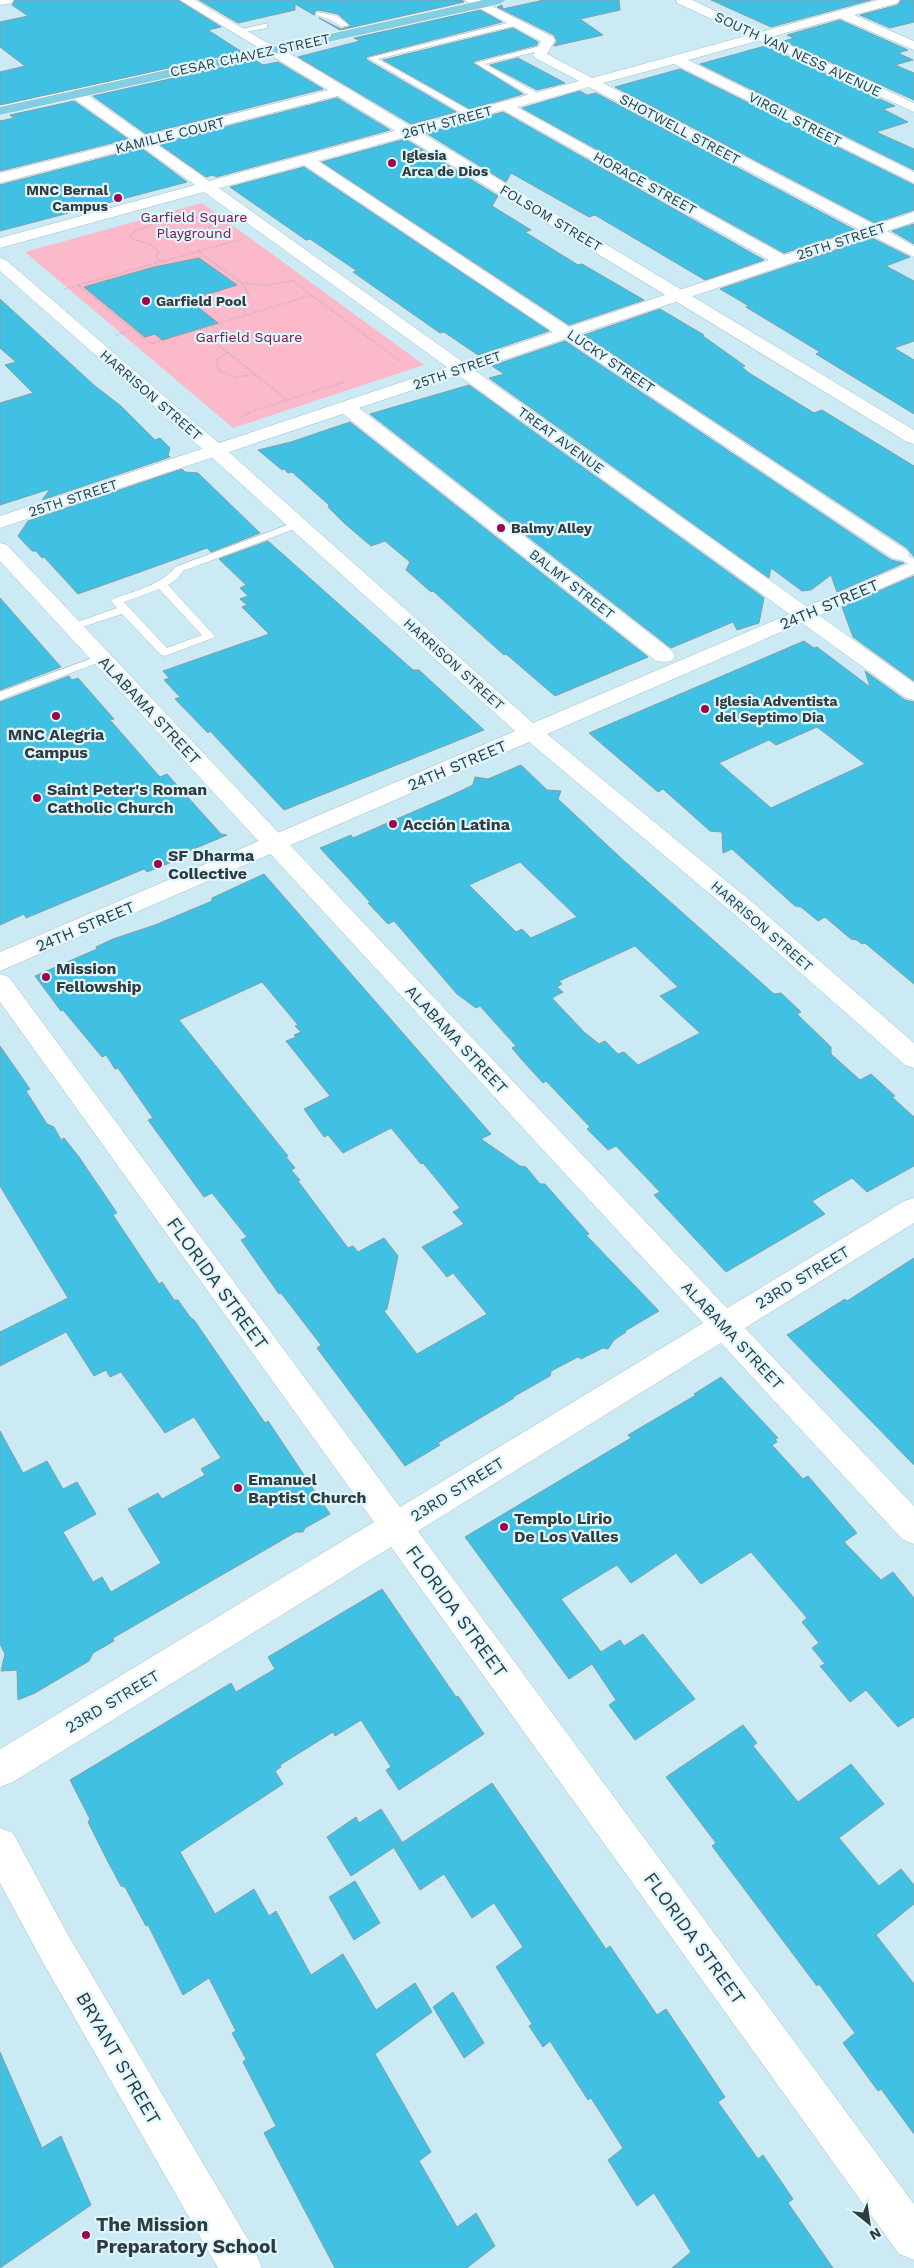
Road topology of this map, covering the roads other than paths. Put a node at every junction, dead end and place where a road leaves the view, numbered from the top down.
1 (7, 0) edge
2 (186, 0) edge
3 (460, 0) edge
4 (500, 0) edge
5 (686, 0) edge
6 (894, 0) edge
7 (0, 2) edge
8 (475, 2) edge
9 (318, 14) dead end
10 (841, 14) junction
11 (515, 23) junction
12 (345, 25) junction
13 (264, 26) dead end
14 (238, 31) junction
15 (761, 36) junction
16 (259, 44) junction
17 (914, 46) edge
18 (544, 47) junction
19 (274, 50) junction
20 (677, 60) junction
21 (593, 83) junction
22 (340, 91) junction
23 (76, 94) junction
24 (538, 97) junction
25 (0, 100) edge
26 (506, 106) junction
27 (914, 108) edge
28 (0, 111) edge
29 (471, 115) junction
30 (409, 132) junction
31 (143, 142) junction
32 (307, 160) junction
33 (0, 178) edge
34 (914, 178) edge
35 (207, 187) junction
36 (914, 217) edge
37 (873, 230) junction
38 (0, 244) edge
39 (914, 252) edge
40 (783, 261) junction
41 (0, 263) edge
42 (678, 296) junction
43 (568, 332) junction
44 (461, 368) junction
45 (346, 407) junction
46 (914, 438) edge
47 (216, 450) junction
48 (0, 522) edge
49 (298, 524) junction
50 (0, 549) edge
51 (909, 562) edge
52 (161, 584) junction
53 (125, 609) junction
54 (804, 614) junction
55 (73, 627) junction
56 (101, 658) junction
57 (672, 662) junction
58 (914, 693) edge
59 (0, 696) edge
60 (531, 733) junction
61 (274, 844) junction
62 (0, 962) edge
63 (0, 982) edge
64 (914, 1058) edge
65 (914, 1209) edge
66 (723, 1324) junction
67 (396, 1527) junction
68 (914, 1529) edge
69 (0, 1769) edge
70 (0, 1846) edge
71 (914, 2239) edge
72 (242, 2268) edge

1 - 7 street
2 - 14 street, FOLSOM STREET
3 - 12 main road, CESAR CHAVEZ STREET
4 - 8 main road, CESAR CHAVEZ STREET
5 - 15 street, SOUTH VAN NESS AVENUE
6 - 10 street, 26TH STREET
8 - 11 street, SHOTWELL STREET
8 - 19 main road, CESAR CHAVEZ STREET
9 - 12 lane
10 - 15 street, 26TH STREET
10 - 17 street
11 - 18 street, SHOTWELL STREET
11 - 29 lane
12 - 16 main road, CESAR CHAVEZ STREET
13 - 14 lane
14 - 16 street, FOLSOM STREET
15 - 20 street, 26TH STREET
15 - 27 street, SOUTH VAN NESS AVENUE
16 - 19 street, FOLSOM STREET
16 - 25 main road, CESAR CHAVEZ STREET
18 - 21 street, SHOTWELL STREET
18 - 24 lane
19 - 22 street, FOLSOM STREET
19 - 23 main road, CESAR CHAVEZ STREET
20 - 21 street, 26TH STREET
20 - 34 street, VIRGIL STREET
21 - 24 street, 26TH STREET
21 - 37 street, SHOTWELL STREET
22 - 30 street, FOLSOM STREET
22 - 31 street, KAMILLE COURT
23 - 28 main road, CESAR CHAVEZ STREET
23 - 31 street, TREAT AVENUE
24 - 26 street, 26TH STREET
26 - 29 street, 26TH STREET
26 - 40 street, HORACE STREET
29 - 30 street, 26TH STREET
30 - 32 street, 26TH STREET
30 - 42 street, FOLSOM STREET
31 - 33 street, KAMILLE COURT
31 - 35 street, TREAT AVENUE
32 - 35 street, 26TH STREET
32 - 43 street, LUCKY STREET
35 - 38 street, 26TH STREET
35 - 44 street, TREAT AVENUE
36 - 37 street, 25TH STREET
37 - 39 street, SHOTWELL STREET
37 - 40 street, 25TH STREET
40 - 42 street, 25TH STREET
41 - 47 street, HARRISON STREET
42 - 43 street, 25TH STREET
42 - 46 street, FOLSOM STREET
43 - 44 street, 25TH STREET
43 - 51 street, LUCKY STREET
44 - 45 street, 25TH STREET
44 - 54 street, TREAT AVENUE
45 - 47 street, 25TH STREET
45 - 57 street, BALMY STREET
47 - 48 street, 25TH STREET
47 - 49 street, HARRISON STREET
49 - 52 lane
49 - 60 street, HARRISON STREET
50 - 55 street, ALABAMA STREET
51 - 54 street, 24TH STREET
52 - 53 lane
52 - 53 lane
53 - 55 lane
54 - 57 street, 24TH STREET
54 - 58 street, TREAT AVENUE
55 - 56 street, ALABAMA STREET
56 - 59 lane
56 - 61 street, ALABAMA STREET
57 - 60 street, 24TH STREET
60 - 61 street, 24TH STREET
60 - 64 street, HARRISON STREET
61 - 62 street, 24TH STREET
61 - 66 street, ALABAMA STREET
63 - 67 street, FLORIDA STREET
65 - 66 street, 23RD STREET
66 - 67 street, 23RD STREET
66 - 68 street, ALABAMA STREET
67 - 69 street, 23RD STREET
67 - 71 street, FLORIDA STREET
70 - 72 street, BRYANT STREET

